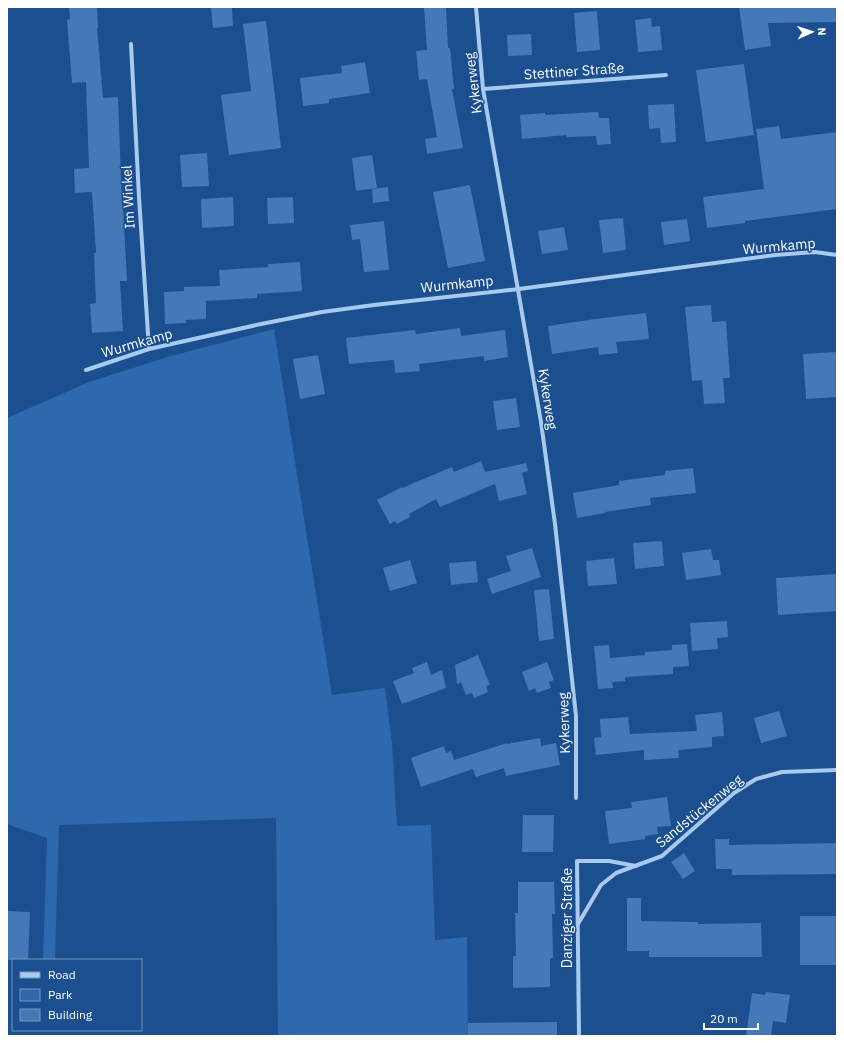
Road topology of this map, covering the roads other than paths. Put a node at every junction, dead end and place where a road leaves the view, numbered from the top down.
1 (476, 7) edge
2 (131, 44) dead end
3 (666, 75) dead end
4 (483, 89) junction
5 (837, 255) edge
6 (519, 289) junction
7 (149, 349) junction
8 (86, 370) dead end
9 (837, 770) edge
10 (576, 798) dead end
11 (638, 866) junction
12 (578, 924) junction
13 (579, 1036) edge

1 - 4 street, Kykerweg
2 - 7 street, Im Winkel
3 - 4 street, Stettiner Straße
4 - 6 street, Kykerweg
5 - 6 street, Wurmkamp
6 - 7 street, Wurmkamp
6 - 10 street, Kykerweg
7 - 8 street, Wurmkamp
9 - 11 street, Sandstückenweg
11 - 12 street, Sandstückenweg
11 - 12 street, Danziger Straße
12 - 13 street, Danziger Straße

